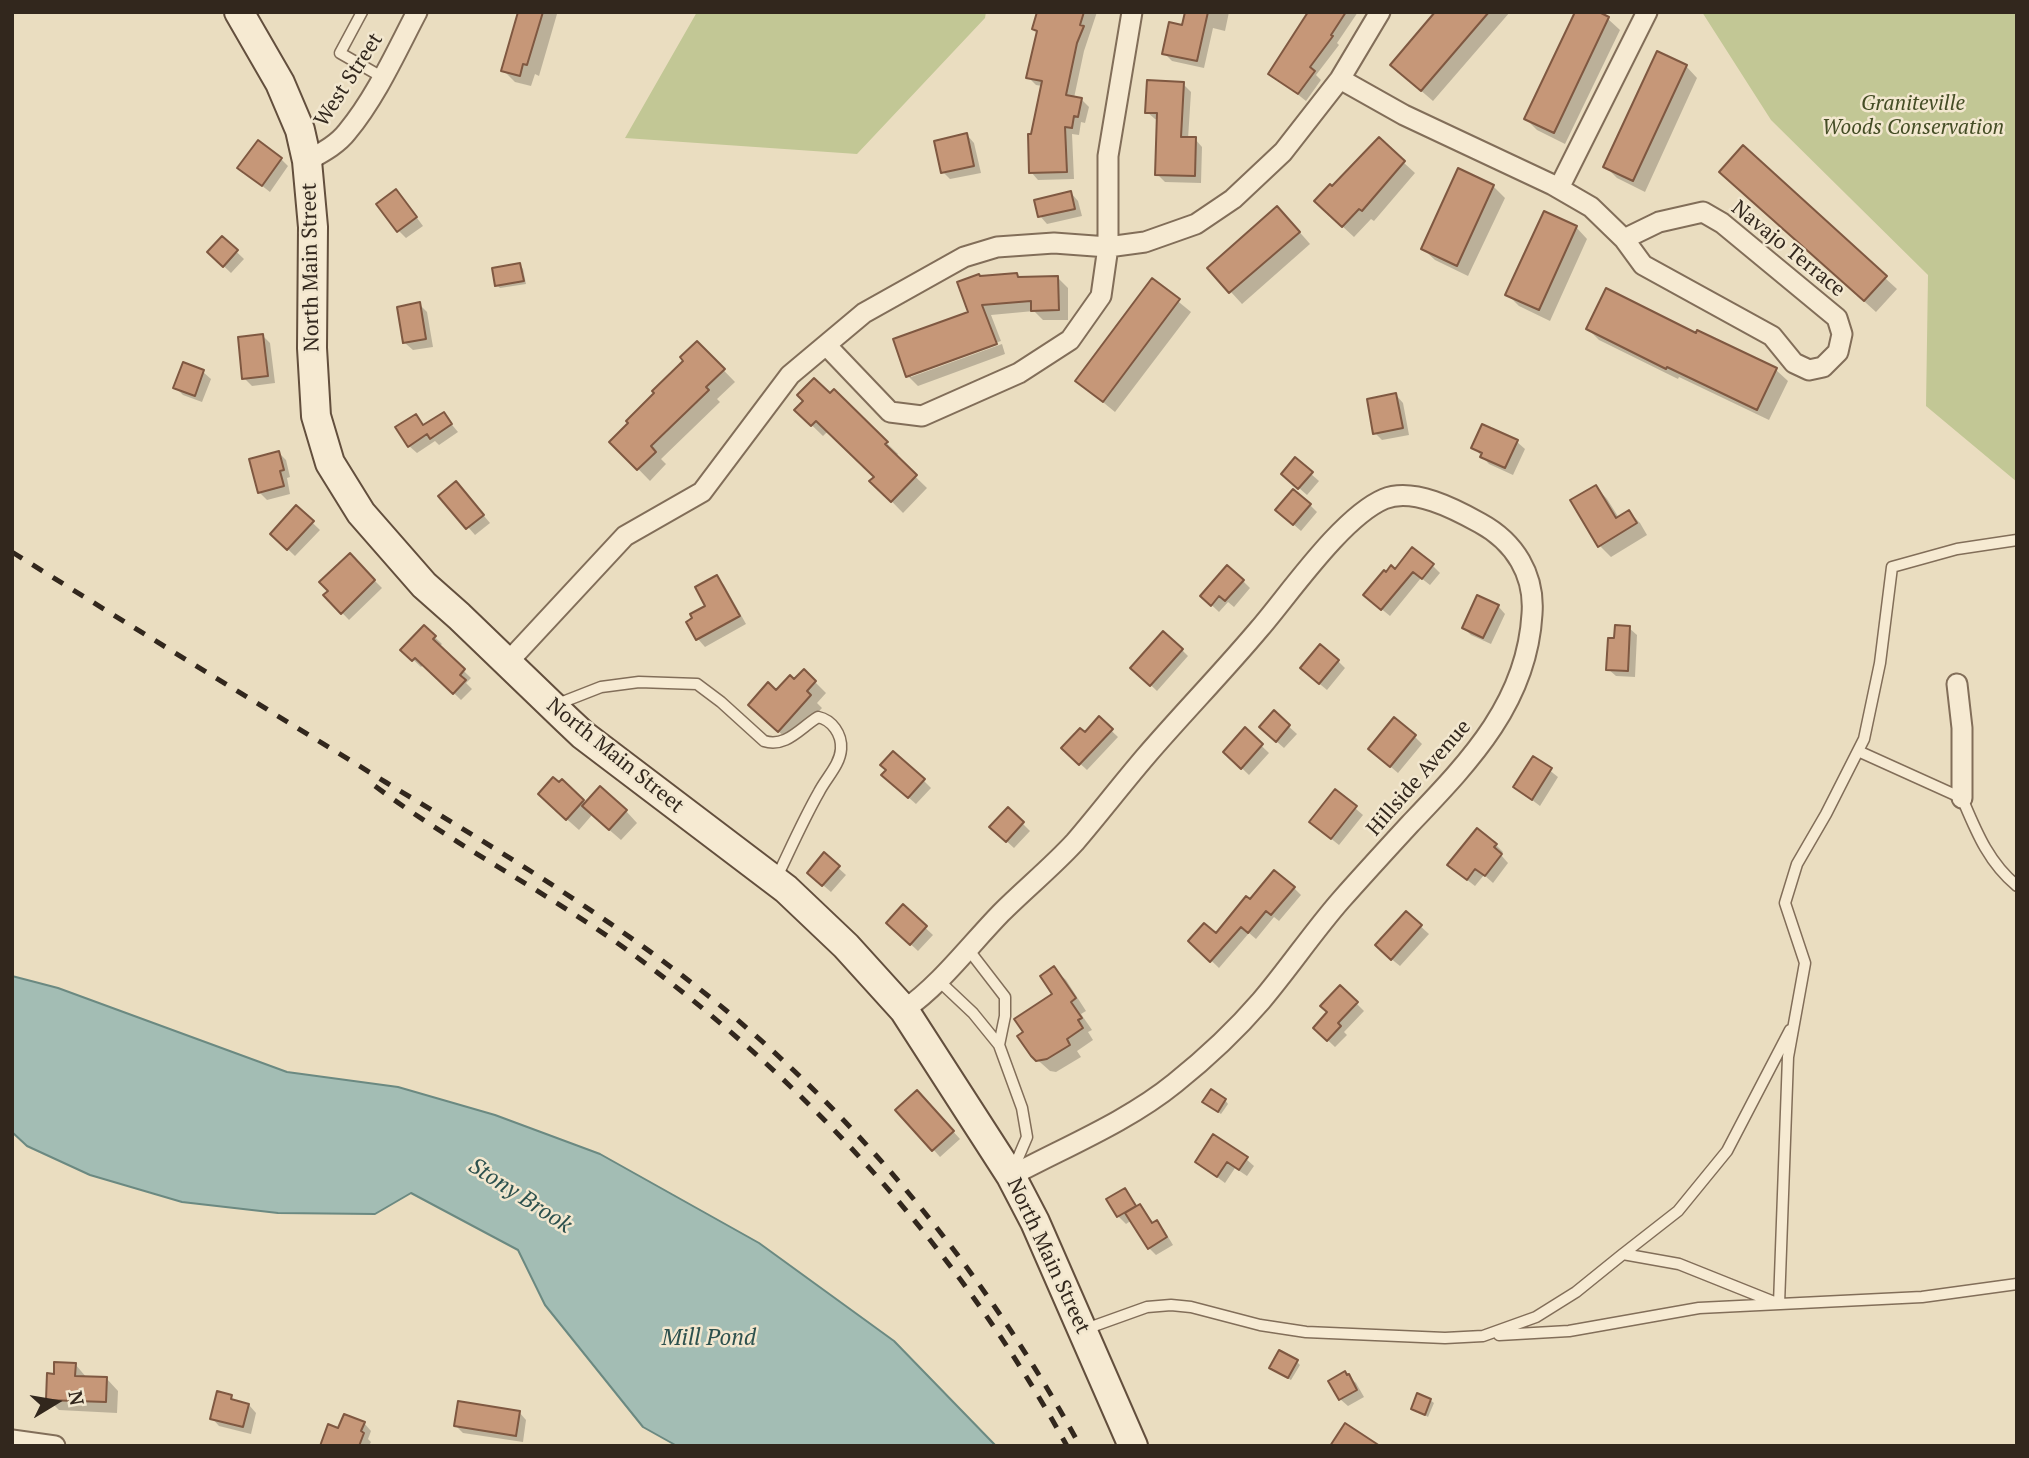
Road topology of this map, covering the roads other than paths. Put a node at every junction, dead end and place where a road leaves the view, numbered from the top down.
1 (239, 12) edge
2 (362, 12) edge
3 (417, 12) edge
4 (1132, 12) edge
5 (1380, 12) edge
6 (1647, 12) edge
7 (382, 77) junction
8 (1340, 79) junction
9 (307, 161) junction
10 (1559, 188) junction
11 (1624, 239) junction
12 (1108, 247) junction
13 (826, 345) junction
14 (2017, 540) edge
15 (506, 663) junction
16 (1957, 684) dead end
17 (552, 706) junction
18 (1858, 751) junction
19 (1962, 798) junction
20 (775, 881) junction
21 (2017, 886) edge
22 (968, 949) junction
23 (938, 980) junction
24 (904, 1010) junction
25 (1794, 1021) junction
26 (999, 1045) junction
27 (1011, 1176) junction
28 (1623, 1254) junction
29 (2017, 1284) edge
30 (1779, 1304) junction
31 (1084, 1333) junction
32 (1483, 1336) junction
33 (12, 1440) edge
34 (55, 1446) edge
35 (1133, 1446) edge

1 - 9 main road, North Main Street
2 - 7 lane
3 - 7 street, West Street
4 - 12 street
5 - 8 street
6 - 10 street
7 - 9 street, West Street
8 - 10 street, Navajo Terrace
8 - 12 street
9 - 15 main road, North Main Street
10 - 11 street, Navajo Terrace
11 - 11 street, Navajo Terrace
12 - 13 street
12 - 13 street
13 - 15 street
14 - 18 lane
15 - 17 main road, North Main Street
16 - 19 street
17 - 20 main road, North Main Street
17 - 20 lane
18 - 19 lane
18 - 25 lane
19 - 21 lane
20 - 24 main road, North Main Street
22 - 23 street, Hillside Avenue
22 - 26 lane
22 - 27 street, Hillside Avenue
23 - 24 street, Hillside Avenue
23 - 26 lane
24 - 27 main road, North Main Street
25 - 28 lane
25 - 30 lane
26 - 27 lane
27 - 31 main road, North Main Street
28 - 30 lane
28 - 32 lane
29 - 30 lane
30 - 32 lane
31 - 32 lane
31 - 35 main road, North Main Street
33 - 34 street

